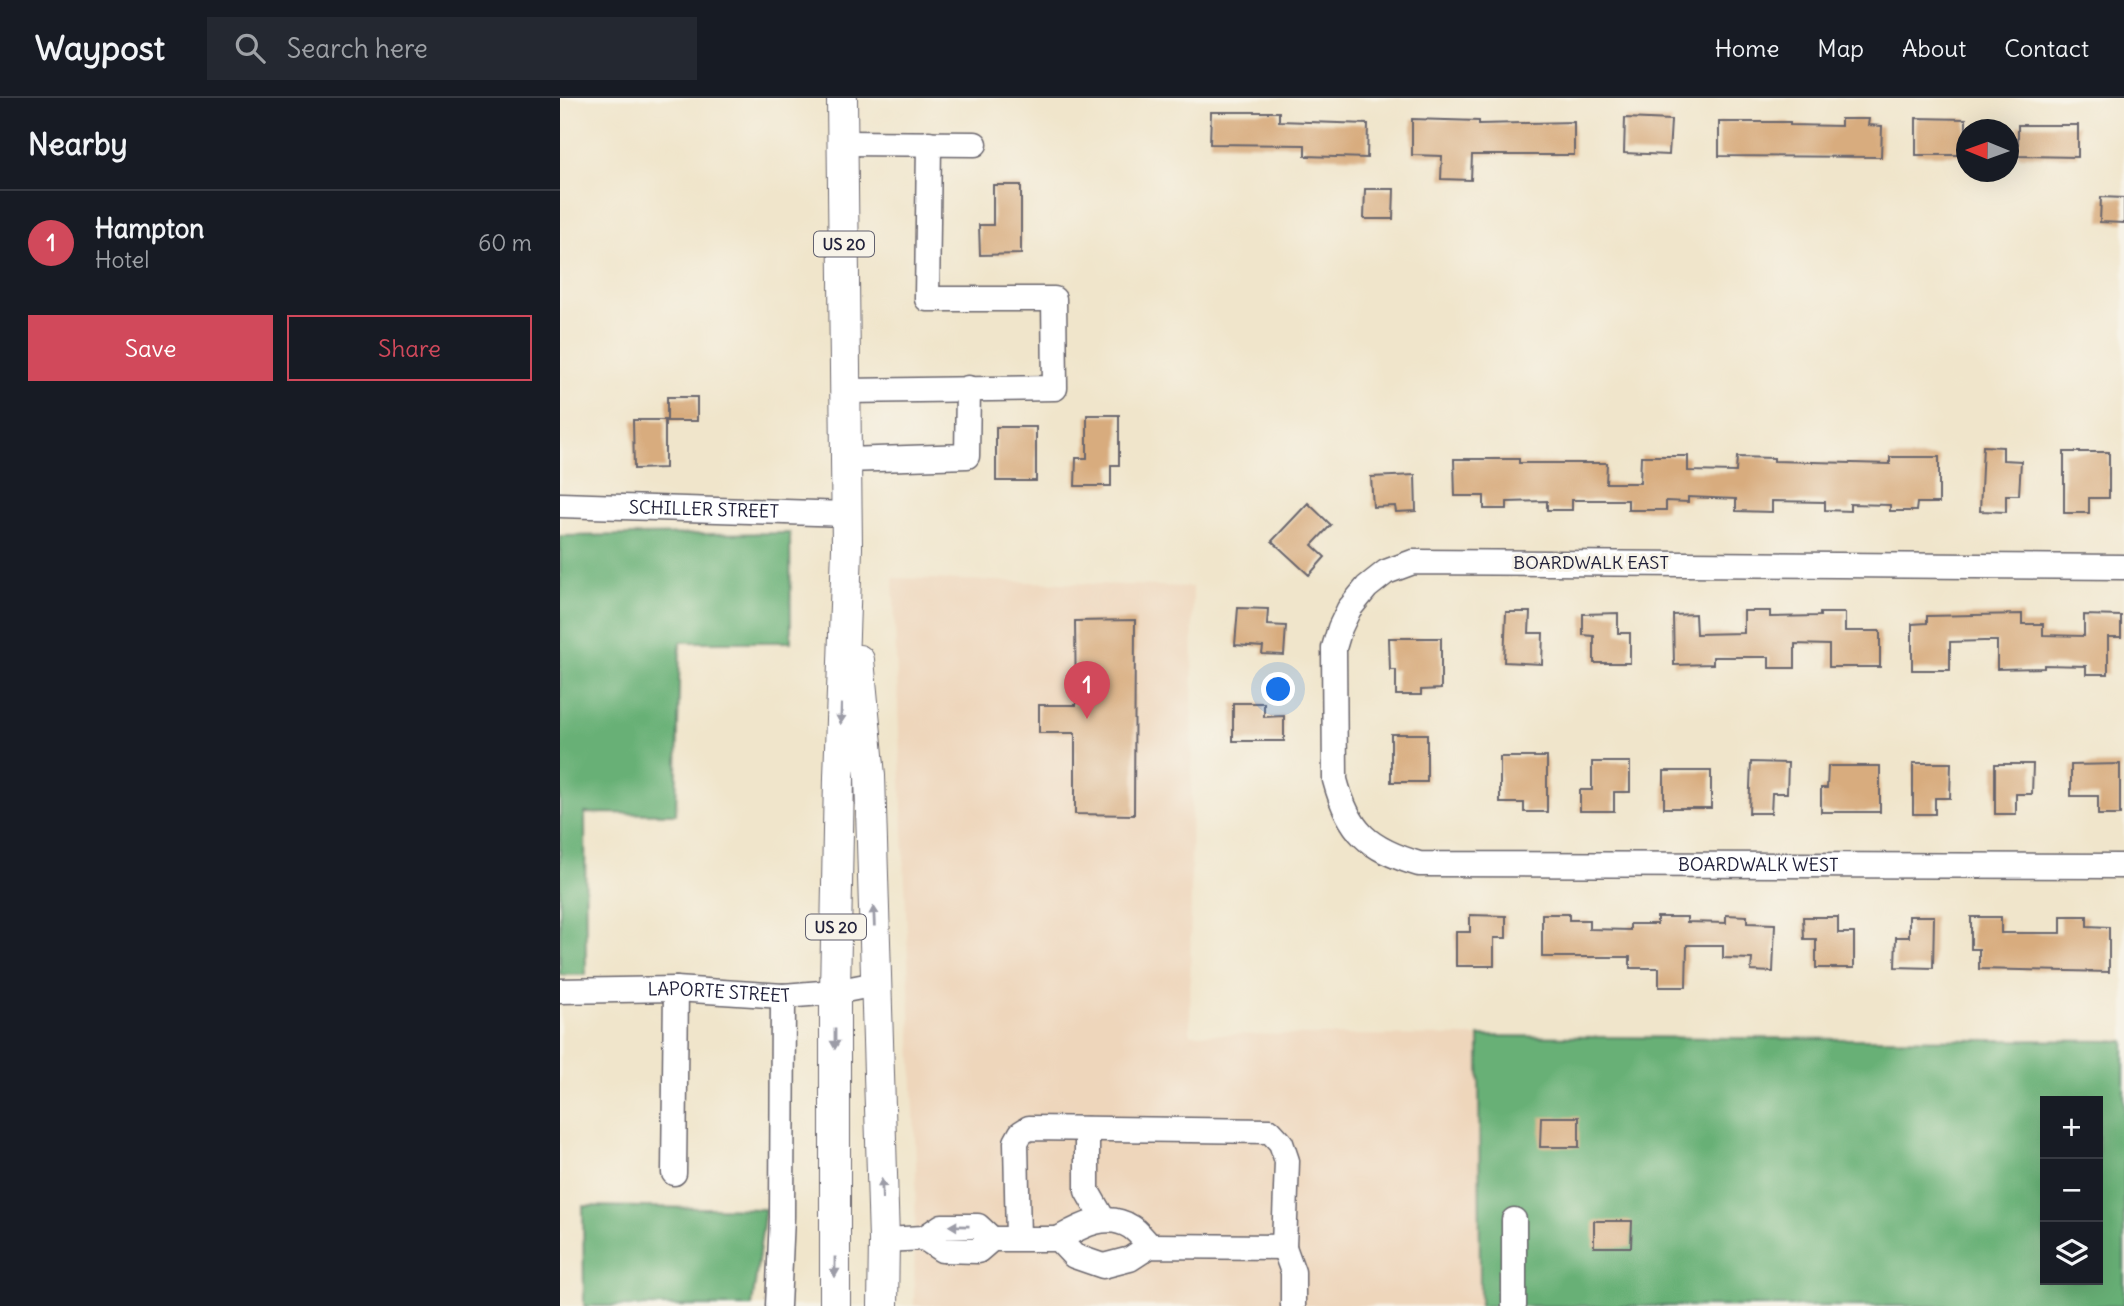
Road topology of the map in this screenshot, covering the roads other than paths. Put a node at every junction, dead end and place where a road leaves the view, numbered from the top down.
1 (842, 98) edge
2 (843, 143) junction
3 (929, 143) junction
4 (975, 144) dead end
5 (968, 388) junction
6 (846, 391) junction
7 (847, 460) junction
8 (560, 505) edge
9 (847, 514) junction
10 (847, 548) junction
11 (2124, 567) edge
12 (1391, 856) joint
13 (2124, 866) edge
14 (876, 985) junction
15 (676, 989) junction
16 (560, 991) edge
17 (835, 992) junction
18 (783, 996) junction
19 (1087, 1129) junction
20 (674, 1173) dead end
21 (1103, 1219) junction
22 (1514, 1220) dead end
23 (1018, 1239) junction
24 (1058, 1239) junction
25 (884, 1240) junction
26 (1150, 1246) junction
27 (1284, 1247) junction
28 (778, 1306) edge
29 (835, 1306) edge
30 (883, 1306) edge
31 (1293, 1306) edge
32 (1514, 1306) edge

1 - 2 main road, US 20
2 - 3 street
2 - 6 main road, US 20
3 - 4 street
3 - 5 street
5 - 6 street
5 - 7 street
6 - 7 main road, US 20
7 - 9 main road, US 20
8 - 9 street, SCHILLER STREET
9 - 10 main road, US 20
14 -> 10 main road, US 20
10 -> 17 main road, US 20
11 - 12 street, BOARDWALK EAST
12 - 13 street, BOARDWALK WEST
14 - 17 street, LAPORTE STREET
25 -> 14 main road, US 20
15 - 16 street, LAPORTE STREET
15 - 18 street, LAPORTE STREET
15 - 20 street
17 - 18 street, LAPORTE STREET
17 -> 29 main road, US 20
18 - 28 street
19 - 21 street
19 - 23 street
19 - 27 street
21 - 24 street
21 - 26 street
22 - 32 street
23 - 24 street
23 - 25 street
24 - 26 street
25 - 30 main road, US 20
26 - 27 street
27 - 31 street

